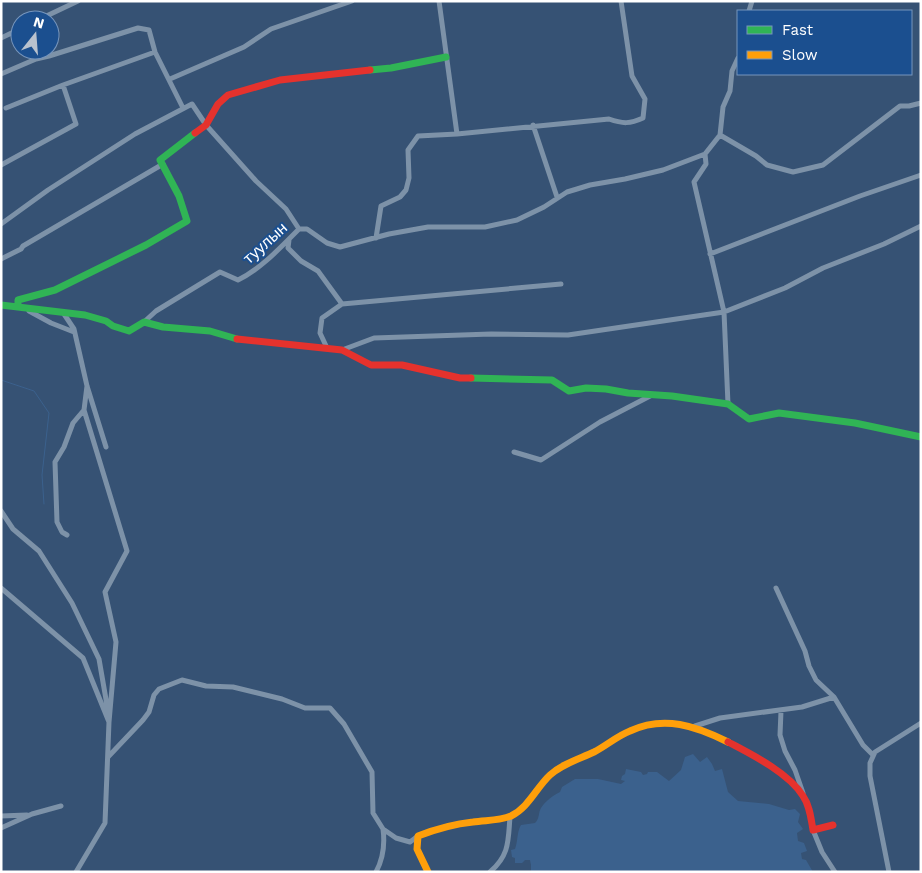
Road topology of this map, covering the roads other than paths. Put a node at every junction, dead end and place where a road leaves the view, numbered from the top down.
1 (78, 1) edge
2 (352, 1) edge
3 (439, 1) edge
4 (621, 1) edge
5 (59, 10) edge
6 (155, 52) junction
7 (446, 57) junction
8 (737, 60) edge
9 (1, 74) edge
10 (170, 79) junction
11 (63, 85) junction
12 (921, 102) edge
13 (6, 108) dead end
14 (183, 108) junction
15 (206, 125) junction
16 (533, 126) junction
17 (456, 134) junction
18 (720, 134) junction
19 (705, 154) junction
20 (163, 164) junction
21 (1, 165) edge
22 (921, 175) edge
23 (557, 197) junction
24 (1, 224) edge
25 (921, 226) edge
26 (299, 229) junction
27 (376, 238) junction
28 (290, 239) junction
29 (710, 254) junction
30 (1, 259) edge
31 (561, 284) dead end
32 (342, 304) junction
33 (1, 305) edge
34 (21, 307) junction
35 (724, 312) junction
36 (64, 314) junction
37 (144, 322) junction
38 (74, 332) junction
39 (327, 348) junction
40 (342, 350) junction
41 (87, 386) junction
42 (653, 395) junction
43 (728, 404) junction
44 (84, 410) junction
45 (921, 437) edge
46 (106, 447) dead end
47 (514, 452) dead end
48 (1, 511) edge
49 (67, 534) dead end
50 (1, 588) edge
51 (776, 588) dead end
52 (834, 697) junction
53 (780, 711) junction
54 (110, 722) junction
55 (921, 723) edge
56 (695, 726) junction
57 (873, 755) junction
58 (108, 757) junction
59 (804, 796) junction
60 (60, 806) dead end
61 (32, 814) junction
62 (1, 816) edge
63 (510, 817) junction
64 (833, 825) dead end
65 (1, 828) edge
66 (383, 829) junction
67 (813, 830) junction
68 (418, 836) junction
69 (396, 838) junction
70 (385, 841) junction
71 (410, 842) junction
72 (417, 849) junction
73 (76, 872) edge
74 (376, 872) edge
75 (428, 872) edge
76 (490, 872) edge
77 (835, 872) edge
78 (889, 872) edge

1 - 5 street
2 - 10 street
3 - 7 street
4 - 16 street
6 - 9 street
6 - 10 street
6 - 11 street
7 - 15 street
7 - 17 street
8 - 18 street
10 - 14 street
11 - 13 street
11 - 21 street
12 - 18 street
14 - 15 street
14 - 24 street
15 - 20 street
15 - 26 street
16 - 17 street
16 - 23 street
17 - 27 street
18 - 19 street
19 - 23 street
19 - 29 street
20 - 30 street
20 - 34 street
22 - 29 street
23 - 27 street
25 - 35 street
26 - 27 street
26 - 28 street, туулын
28 - 32 street
28 - 37 street, туулын
29 - 35 street
31 - 32 street
32 - 39 street
33 - 34 street
34 - 36 street
34 - 38 street
35 - 40 street
35 - 43 street
36 - 37 street
36 - 38 street
37 - 39 street
38 - 41 street
39 - 40 street
40 - 42 street
41 - 44 street
41 - 46 street
42 - 43 street
42 - 47 street
43 - 45 street
44 - 49 street
44 - 54 street
48 - 54 street
50 - 54 street
51 - 52 street
52 - 53 street
52 - 57 street
53 - 56 street
53 - 59 street
54 - 58 street
55 - 57 street
56 - 59 street
56 - 63 street
57 - 78 street
58 - 66 street
58 - 73 street
59 - 67 street
60 - 61 street
61 - 62 street
61 - 65 street
63 - 68 street
63 - 76 street
64 - 67 street
66 - 69 street
66 - 70 street
67 - 77 street
68 - 71 street
68 - 72 street
69 - 70 street
69 - 71 street
70 - 74 street
71 - 72 street
72 - 75 street

